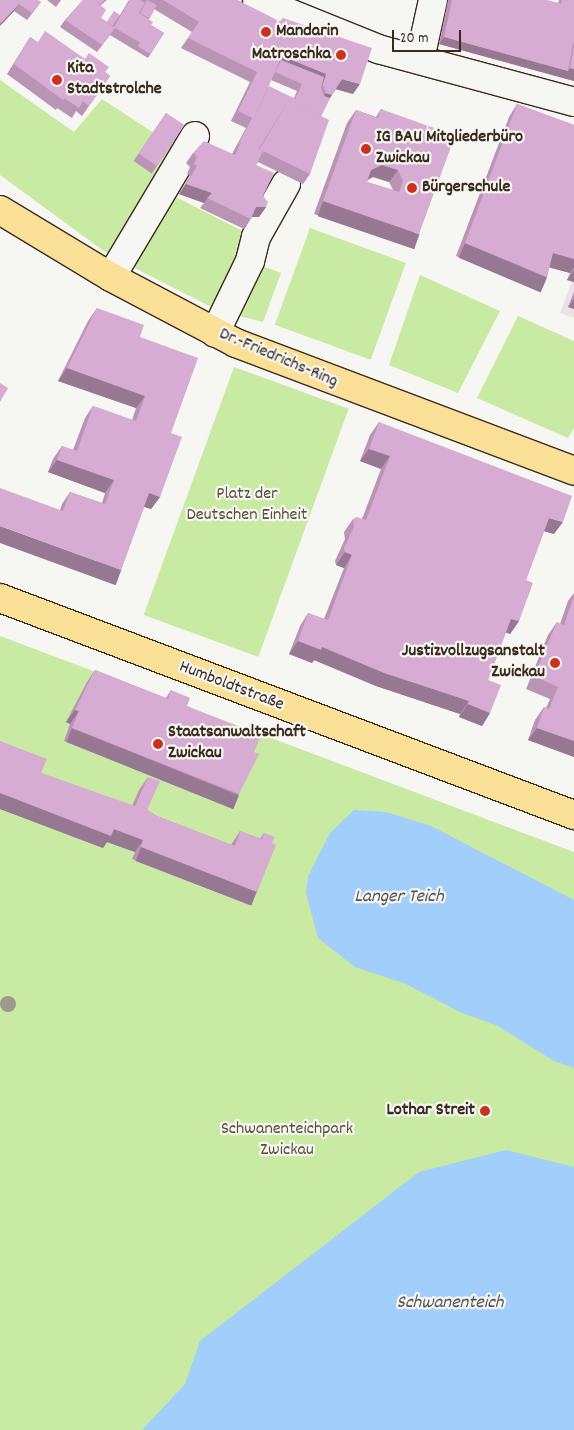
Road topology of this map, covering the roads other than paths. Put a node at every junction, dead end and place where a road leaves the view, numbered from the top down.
1 (257, 0) edge
2 (432, 0) edge
3 (420, 60) junction
4 (574, 102) edge
5 (195, 136) dead end
6 (286, 184) dead end
7 (0, 210) edge
8 (111, 277) junction
9 (215, 333) junction
10 (574, 471) edge
11 (0, 598) edge
12 (574, 816) edge

1 - 3 street
2 - 3 street
3 - 4 street
5 - 8 street
6 - 9 street
7 - 8 main road, Dr.-Friedrichs-Ring
8 - 9 main road, Dr.-Friedrichs-Ring
9 - 10 main road, Dr.-Friedrichs-Ring
11 - 12 main road, Humboldtstraße

